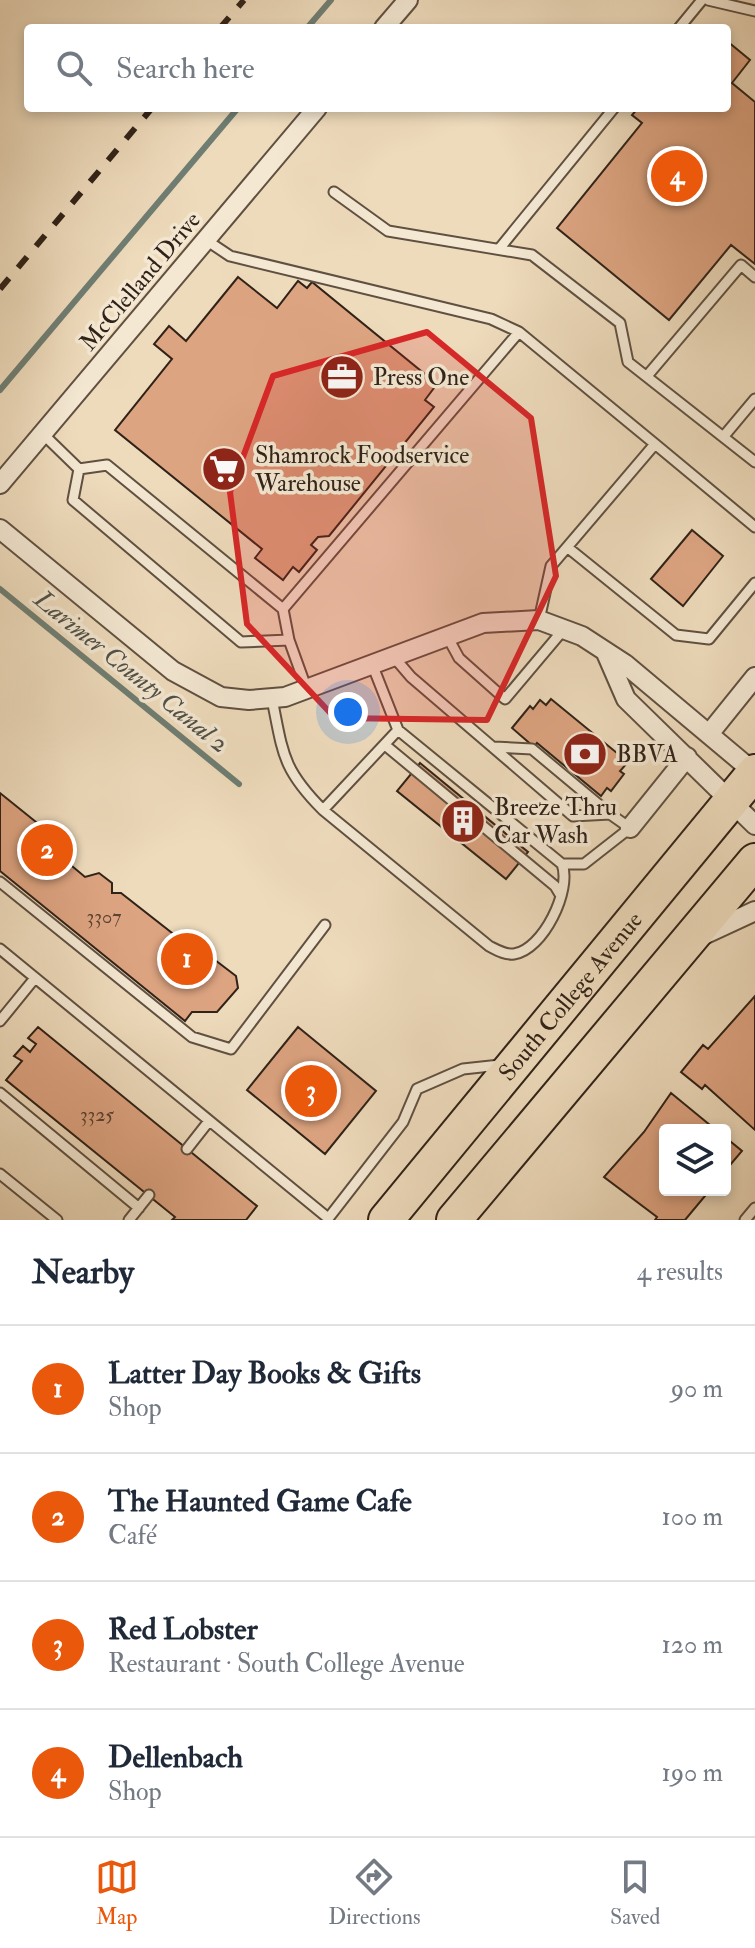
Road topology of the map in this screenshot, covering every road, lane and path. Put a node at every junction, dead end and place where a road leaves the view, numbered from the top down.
1 (408, 0) edge
2 (705, 0) edge
3 (755, 11) edge
4 (387, 24) edge
5 (683, 24) edge
6 (314, 112) edge
7 (611, 112) edge
8 (334, 192) dead end
9 (206, 240) junction
10 (499, 249) junction
11 (755, 277) edge
12 (519, 332) junction
13 (647, 376) junction
14 (755, 399) edge
15 (43, 434) junction
16 (724, 436) junction
17 (655, 444) junction
18 (755, 462) edge
19 (79, 469) junction
20 (0, 484) edge
21 (755, 527) edge
22 (0, 529) edge
23 (567, 547) junction
24 (755, 583) edge
25 (283, 609) junction
26 (539, 620) junction
27 (564, 629) junction
28 (447, 636) junction
29 (289, 640) junction
30 (606, 653) junction
31 (393, 656) junction
32 (372, 664) junction
33 (755, 677) edge
34 (307, 690) junction
35 (272, 699) junction
36 (398, 730) junction
37 (709, 734) junction
38 (385, 745) junction
39 (494, 747) junction
40 (687, 757) junction
41 (755, 773) edge
42 (731, 800) junction
43 (323, 810) junction
44 (610, 814) junction
45 (755, 825) edge
46 (630, 828) junction
47 (755, 861) edge
48 (562, 864) junction
49 (0, 882) edge
50 (561, 897) junction
51 (755, 911) edge
52 (325, 925) dead end
53 (688, 941) junction
54 (0, 949) edge
55 (35, 978) junction
56 (0, 1021) edge
57 (511, 1065) junction
58 (0, 1093) edge
59 (209, 1121) junction
60 (187, 1149) dead end
61 (0, 1174) edge
62 (149, 1195) dead end
63 (139, 1208) junction
64 (755, 1208) edge
65 (327, 1219) edge
66 (57, 1220) edge
67 (129, 1220) edge
68 (386, 1220) edge
69 (454, 1220) edge
70 (745, 1220) edge

1 - 4 street
2 - 3 lane
2 - 5 lane
6 - 9 street, McClelland Drive
7 - 10 lane
8 - 10 lane
9 - 12 lane
9 - 15 street, McClelland Drive
10 - 13 lane
11 - 13 lane
12 - 17 lane
12 - 25 lane
13 - 16 lane
14 - 16 lane
15 - 19 lane
15 - 20 street, McClelland Drive
16 - 18 lane
17 - 21 lane
17 - 23 lane
19 - 25 lane
19 - 29 lane
22 - 35 street
23 - 24 lane
23 - 26 lane
25 - 29 lane
26 - 27 street
26 - 28 street
27 - 28 lane
27 - 30 street
28 - 31 street
29 - 34 lane
30 - 37 street
30 - 40 street
31 - 32 street
31 - 39 lane
32 - 34 street
32 - 36 lane
33 - 37 street
34 - 35 street
35 - 43 lane
36 - 38 lane
36 - 48 lane
37 - 41 street
38 - 43 lane
38 - 50 lane
39 - 44 lane
39 - 44 lane
40 - 42 street
40 - 46 street
41 - 42 highway, South College Avenue
42 - 45 street
42 - 57 highway, South College Avenue
43 - 50 lane
44 - 46 lane
46 - 48 lane
47 - 53 highway
48 - 50 lane
49 - 52 lane
51 - 53 street
53 - 69 highway
54 - 55 lane
55 - 56 lane
55 - 59 lane
57 - 65 lane
57 - 68 highway, South College Avenue
58 - 63 lane
59 - 60 lane
59 - 65 lane
61 - 66 lane
62 - 63 lane
63 - 67 lane
64 - 70 lane

